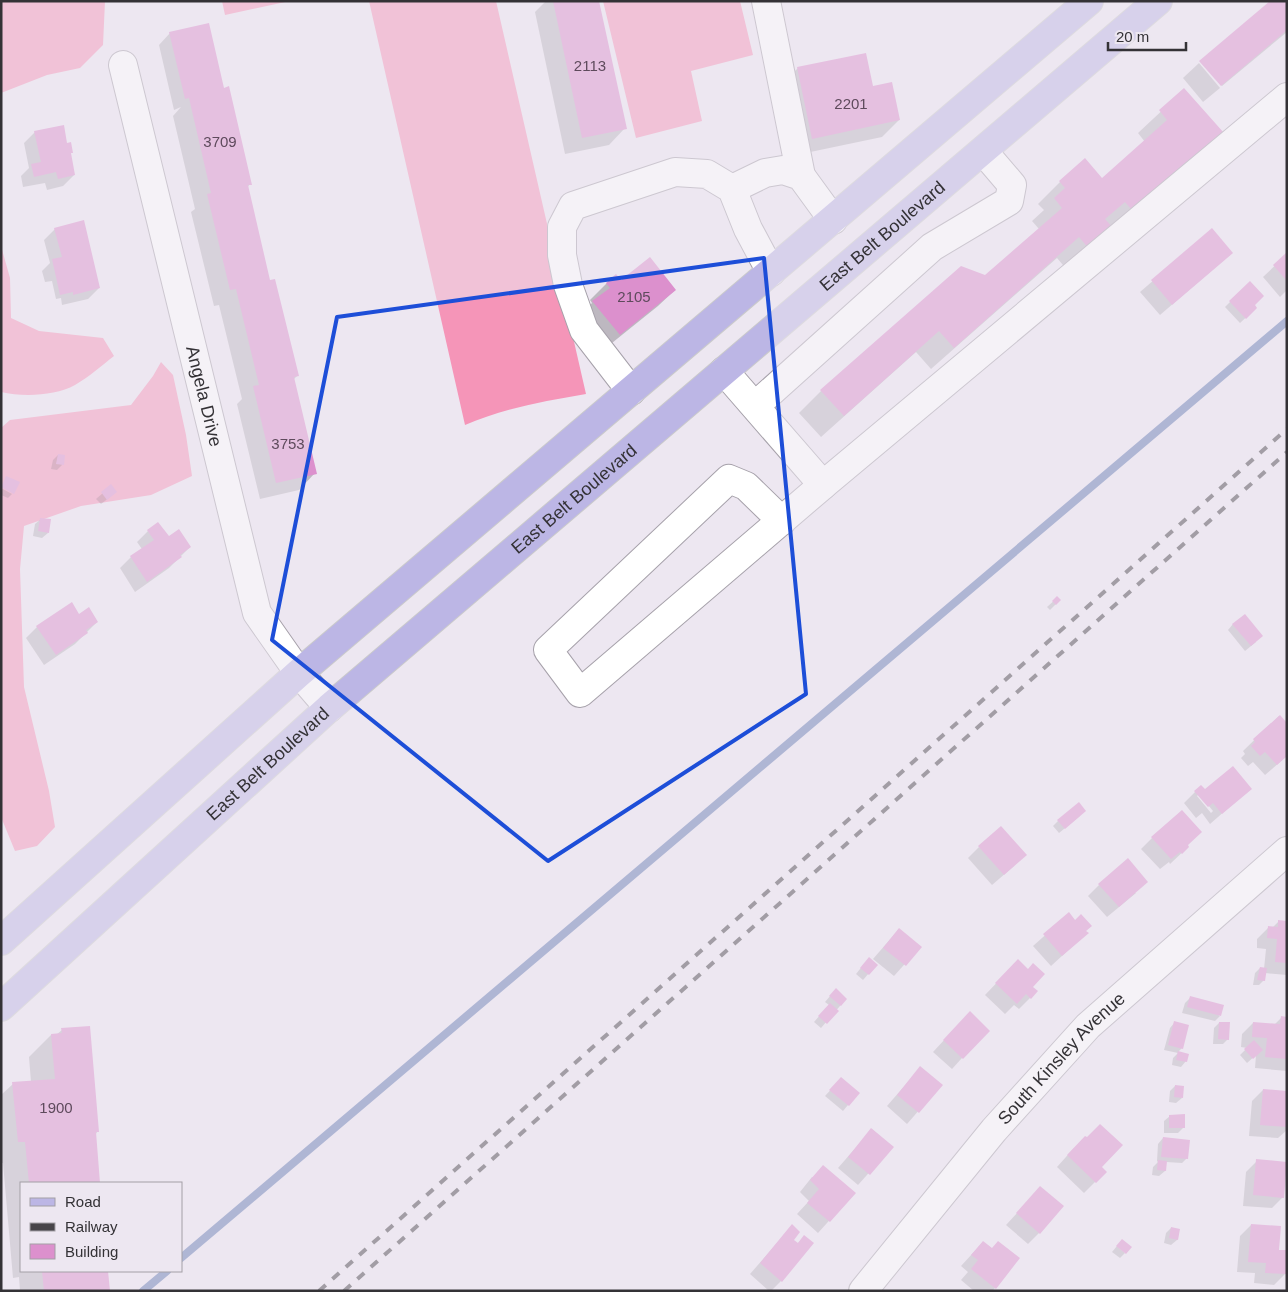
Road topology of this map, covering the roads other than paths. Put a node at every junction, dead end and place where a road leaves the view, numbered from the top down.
1 (766, 1) edge
2 (1088, 1) edge
3 (1158, 1) edge
4 (122, 65) dead end
5 (1287, 97) edge
6 (983, 151) junction
7 (800, 176) junction
8 (732, 189) junction
9 (833, 220) junction
10 (771, 272) junction
11 (724, 372) junction
12 (631, 391) junction
13 (755, 406) junction
14 (823, 485) junction
15 (782, 521) junction
16 (299, 673) junction
17 (330, 708) junction
18 (1287, 851) edge
19 (1, 941) edge
20 (1, 1007) edge
21 (864, 1291) edge

1 - 7 street
2 - 9 main road
3 - 6 main road, East Belt Boulevard
4 - 16 street, Angela Drive
5 - 14 street
6 - 11 main road, East Belt Boulevard
6 - 13 street
7 - 8 street
7 - 9 street
8 - 10 street
8 - 12 street
9 - 10 main road
10 - 12 main road
11 - 13 street
11 - 17 main road, East Belt Boulevard
12 - 16 main road
13 - 14 street
14 - 15 street
15 - 15 street
16 - 17 street, Angela Drive
16 - 19 main road
17 - 20 main road, East Belt Boulevard
18 - 21 street, South Kinsley Avenue

